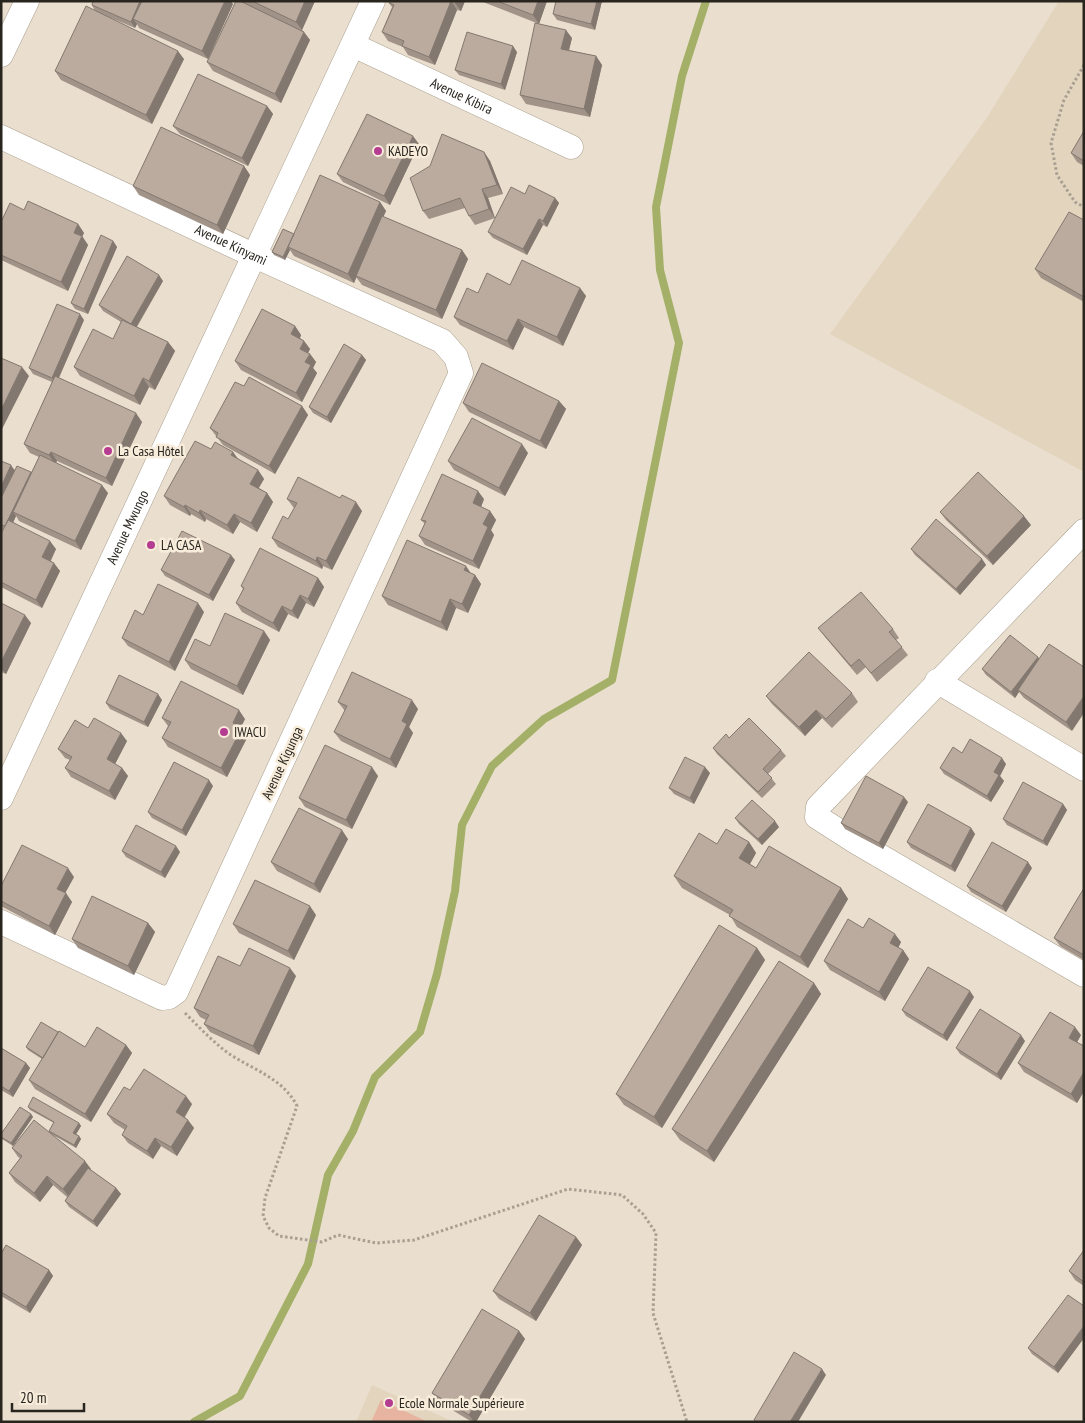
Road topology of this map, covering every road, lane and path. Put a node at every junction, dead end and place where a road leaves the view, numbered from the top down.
1 (27, 1) edge
2 (373, 1) edge
3 (353, 45) junction
4 (1, 55) edge
5 (1084, 65) edge
6 (1, 137) edge
7 (571, 147) dead end
8 (1084, 207) edge
9 (253, 255) junction
10 (456, 357) joint
11 (1084, 531) edge
12 (937, 681) junction
13 (1084, 769) edge
14 (1, 798) edge
15 (1, 922) edge
16 (1084, 975) edge
17 (168, 997) junction
18 (687, 1422) edge

1 - 4 street
2 - 3 street, Avenue Mwungo
3 - 7 street, Avenue Kibira
3 - 9 street, Avenue Mwungo
5 - 8 path
6 - 9 street, Avenue Kinyami
9 - 10 street, Avenue Kinyami
9 - 14 street, Avenue Mwungo
10 - 17 street, Avenue Kigunga
11 - 12 street
12 - 13 street
12 - 16 street
15 - 17 street
17 - 18 path

